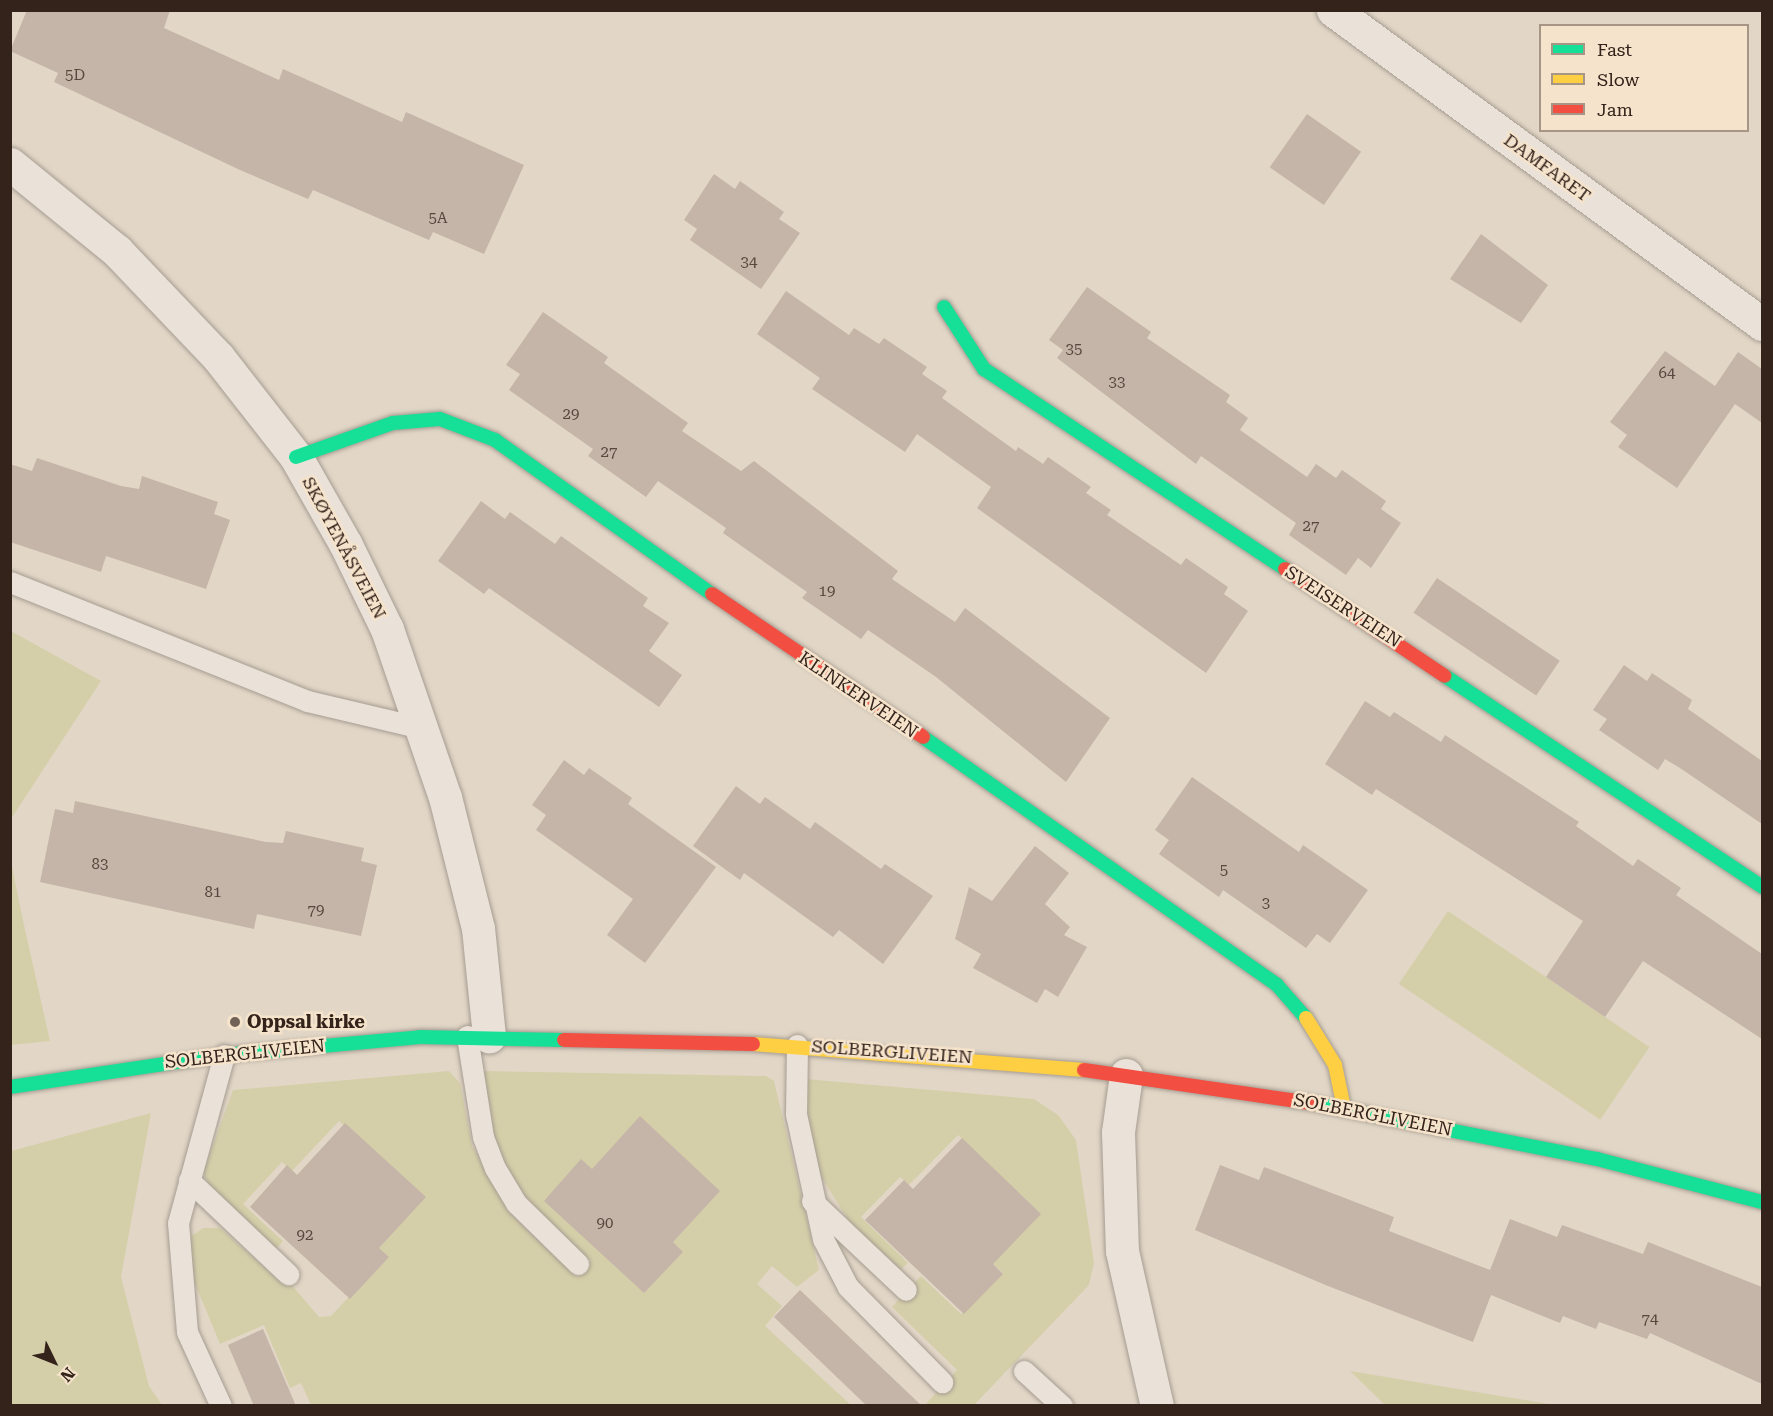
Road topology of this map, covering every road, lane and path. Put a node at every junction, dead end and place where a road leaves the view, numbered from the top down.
1 (1333, 10) edge
2 (10, 164) edge
3 (944, 307) dead end
4 (1762, 324) edge
5 (296, 457) junction
6 (10, 582) edge
7 (421, 728) junction
8 (1762, 887) edge
9 (478, 1036) junction
10 (796, 1045) junction
11 (224, 1055) junction
12 (1126, 1075) junction
13 (10, 1087) edge
14 (1344, 1108) junction
15 (189, 1180) junction
16 (812, 1201) junction
17 (1762, 1202) edge
18 (578, 1264) dead end
19 (288, 1274) dead end
20 (906, 1290) dead end
21 (1024, 1371) dead end
22 (942, 1382) dead end
23 (221, 1406) edge
24 (1062, 1406) edge
25 (1157, 1406) edge

1 - 4 street, DAMFARET
2 - 5 street, SKØYENÅSVEIEN
3 - 8 street, SVEISERVEIEN
5 - 7 street, SKØYENÅSVEIEN
5 - 14 street, KLINKERVEIEN
6 - 7 lane
7 - 9 street, SKØYENÅSVEIEN
9 - 10 street, SOLBERGLIVEIEN
9 - 11 street, SOLBERGLIVEIEN
9 - 18 lane
10 - 12 street, SOLBERGLIVEIEN
10 - 16 lane
11 - 13 street, SOLBERGLIVEIEN
11 - 15 lane
12 - 14 street, SOLBERGLIVEIEN
12 - 25 street
14 - 17 street, SOLBERGLIVEIEN
15 - 19 lane
15 - 23 lane
16 - 20 lane
16 - 22 lane
21 - 24 lane

